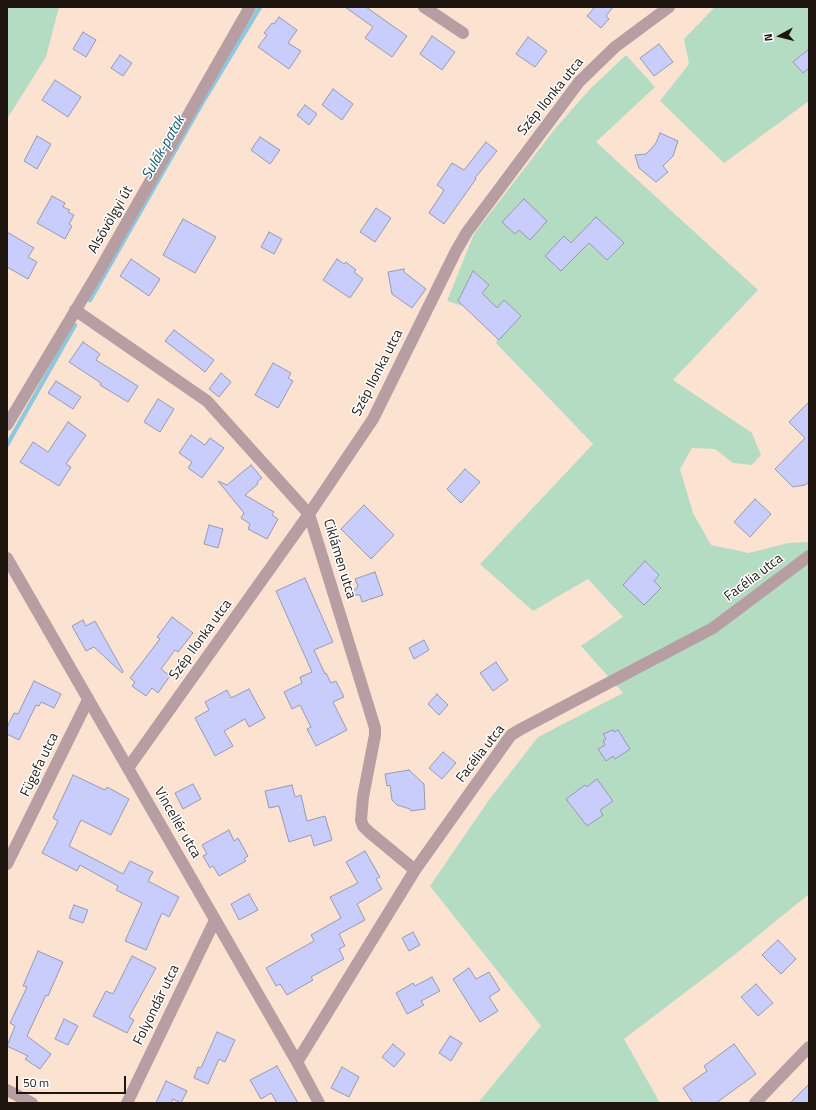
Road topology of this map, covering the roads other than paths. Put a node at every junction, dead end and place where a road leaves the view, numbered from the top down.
1 (250, 7) edge
2 (424, 7) edge
3 (669, 7) edge
4 (463, 33) dead end
5 (75, 310) junction
6 (7, 425) edge
7 (309, 514) junction
8 (809, 556) edge
9 (7, 558) edge
10 (88, 700) junction
11 (128, 768) junction
12 (7, 864) edge
13 (415, 870) junction
14 (215, 920) junction
15 (809, 1047) edge
16 (297, 1062) junction
17 (7, 1090) edge
18 (32, 1103) edge
19 (126, 1103) edge
20 (319, 1103) edge
21 (755, 1103) edge

1 - 5 street, Alsóvölgyi út
2 - 4 street
3 - 7 street, Szép Ilonka utca
5 - 6 street, Alsóvölgyi út
5 - 7 street, Ciklámen utca
7 - 11 street, Szép Ilonka utca
7 - 13 street, Ciklámen utca
8 - 13 street, Facélia utca
9 - 10 street, Vincellér utca
10 - 11 street, Vincellér utca
10 - 12 street, Fügefa utca
11 - 14 street, Vincellér utca
13 - 16 street, Facélia utca
14 - 16 street, Vincellér utca
14 - 19 street, Folyondár utca
15 - 21 street
16 - 20 street, Vincellér utca
17 - 18 street

